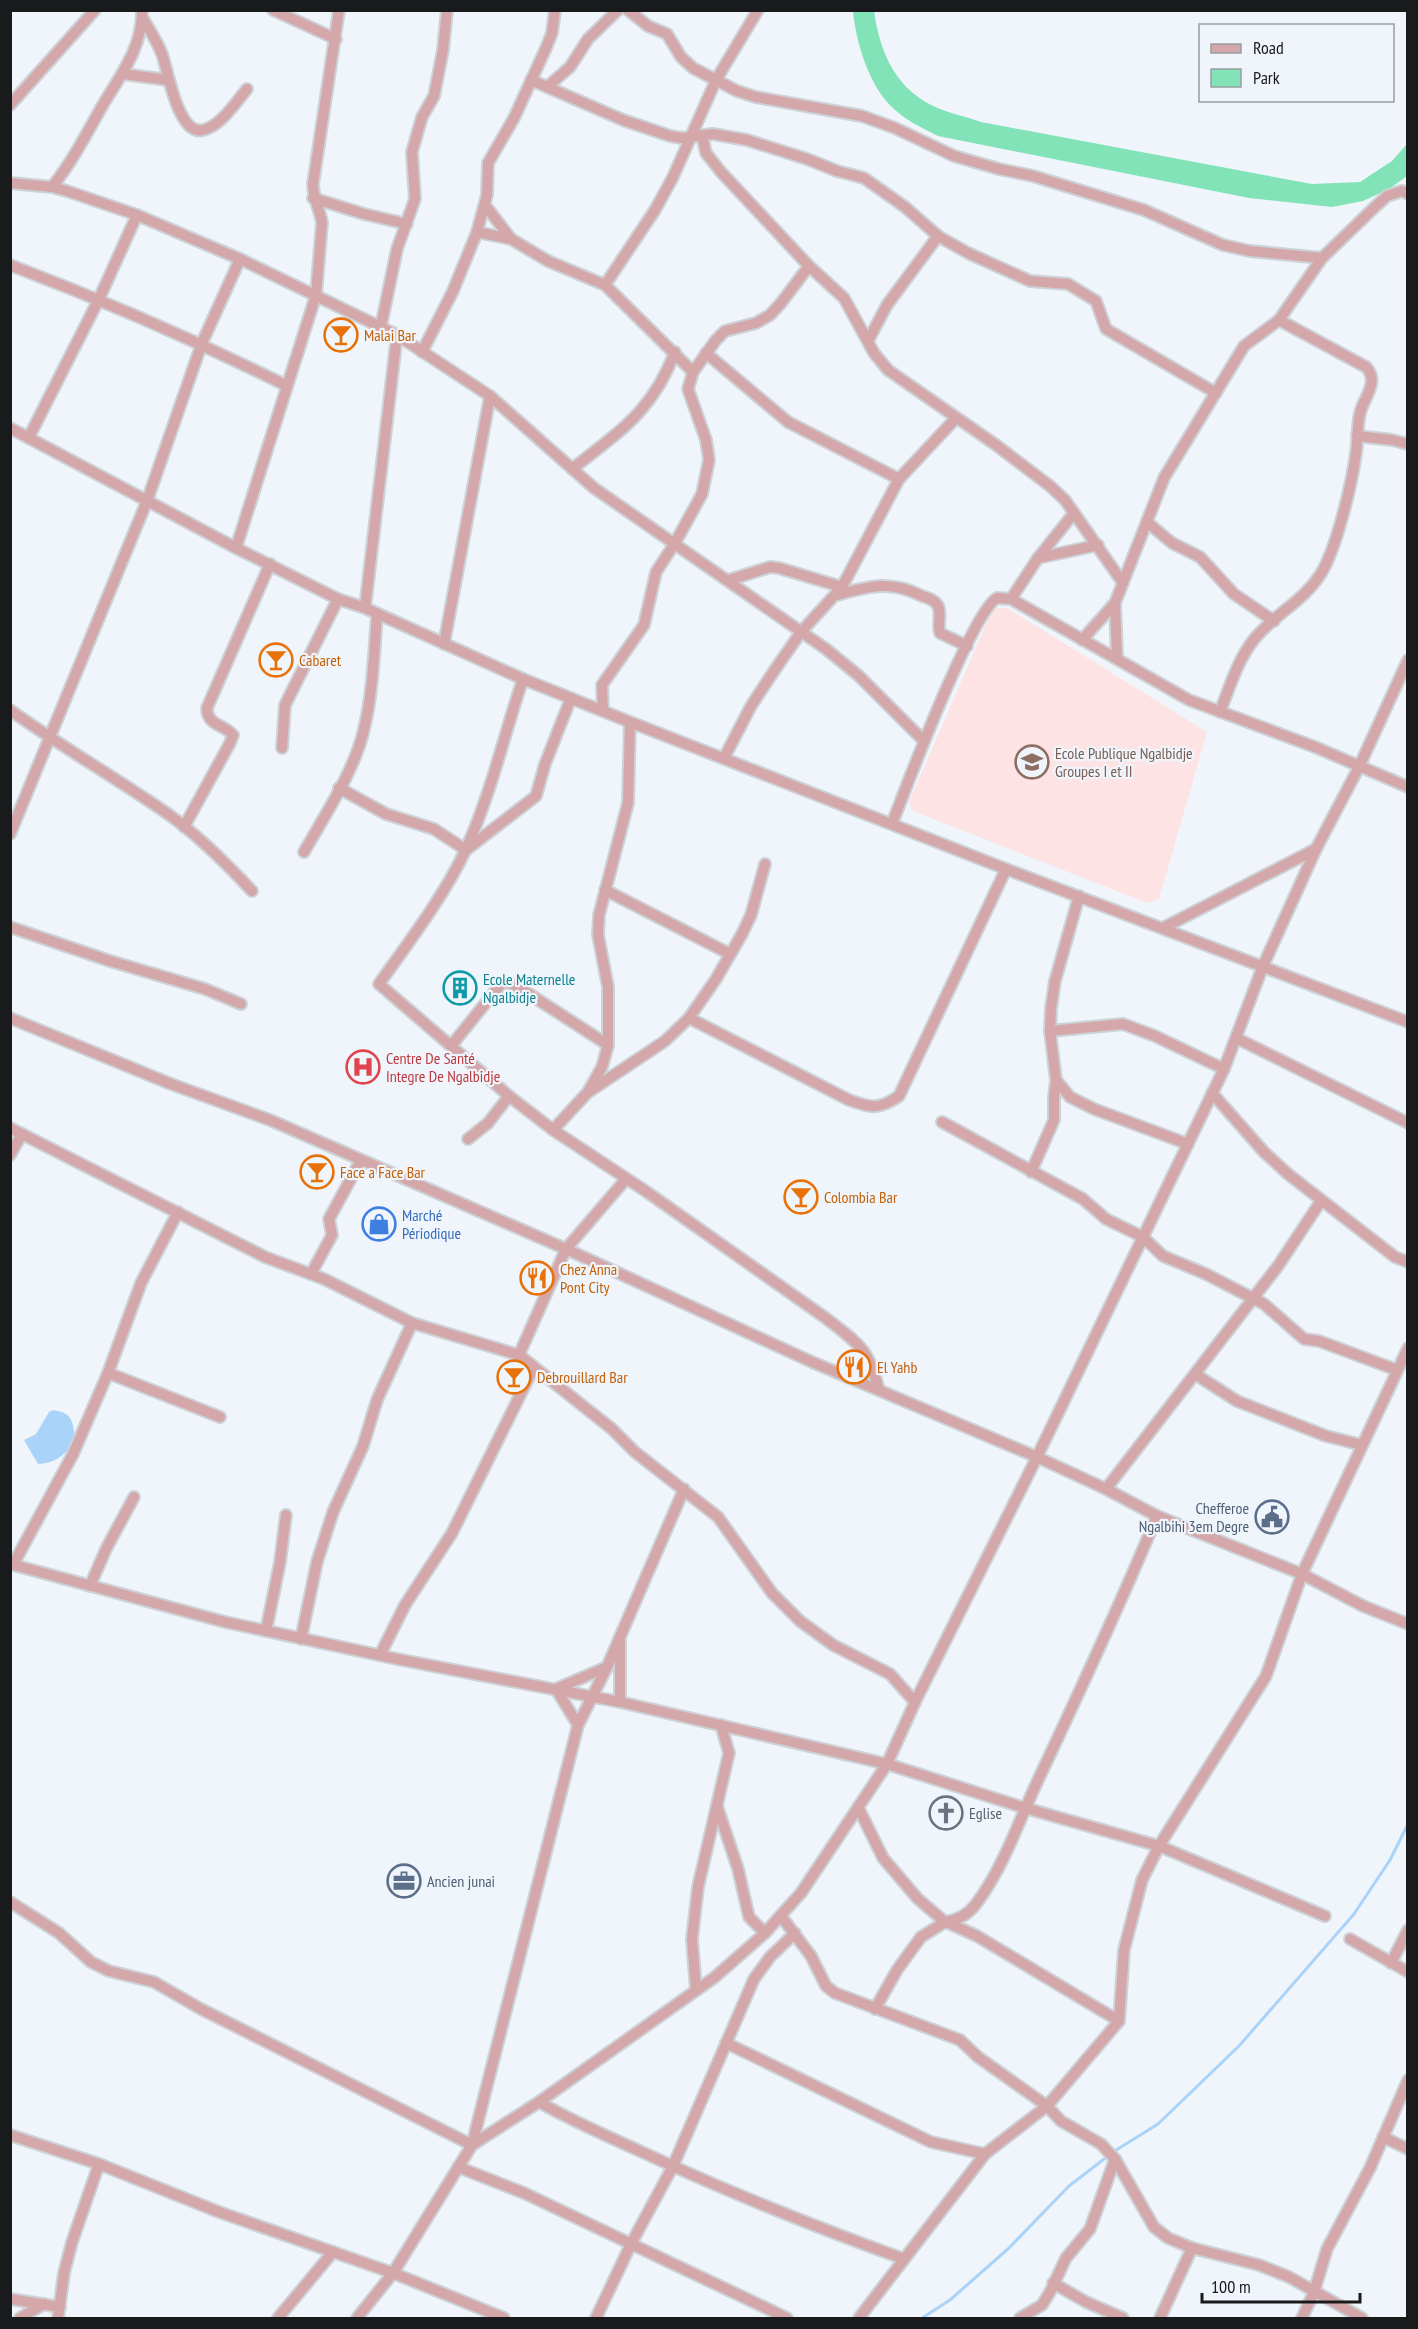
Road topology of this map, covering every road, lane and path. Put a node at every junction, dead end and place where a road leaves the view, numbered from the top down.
1 (95, 10) edge
2 (273, 10) edge
3 (339, 10) edge
4 (447, 10) edge
5 (555, 10) edge
6 (618, 10) edge
7 (628, 10) edge
8 (758, 10) edge
9 (142, 14) edge
10 (336, 39) junction
11 (123, 74) junction
12 (168, 80) junction
13 (531, 80) junction
14 (716, 80) junction
15 (547, 87) junction
16 (247, 89) dead end
17 (10, 105) edge
18 (702, 135) junction
19 (691, 138) junction
20 (10, 183) edge
21 (52, 187) junction
22 (1407, 194) edge
23 (313, 198) junction
24 (485, 205) junction
25 (137, 215) junction
26 (407, 224) junction
27 (477, 232) junction
28 (938, 236) junction
29 (512, 238) junction
30 (1322, 258) junction
31 (240, 259) junction
32 (10, 264) edge
33 (809, 266) junction
34 (605, 285) junction
35 (316, 295) junction
36 (99, 298) junction
37 (1279, 320) junction
38 (381, 326) junction
39 (397, 335) junction
40 (868, 339) junction
41 (202, 343) junction
42 (422, 352) junction
43 (675, 352) junction
44 (706, 353) junction
45 (693, 372) junction
46 (287, 386) junction
47 (1216, 393) junction
48 (490, 396) junction
49 (956, 418) junction
50 (10, 428) edge
51 (1357, 436) junction
52 (29, 437) junction
53 (1407, 444) edge
54 (572, 469) junction
55 (899, 480) junction
56 (147, 501) junction
57 (1074, 513) junction
58 (1147, 522) junction
59 (675, 543) junction
60 (1098, 545) junction
61 (236, 548) junction
62 (1038, 558) junction
63 (270, 564) junction
64 (729, 580) junction
65 (1122, 583) junction
66 (840, 591) junction
67 (338, 599) junction
68 (1011, 599) junction
69 (1115, 603) junction
70 (365, 609) junction
71 (377, 615) junction
72 (1274, 621) junction
73 (801, 632) junction
74 (1082, 640) junction
75 (444, 644) junction
76 (967, 646) junction
77 (1117, 658) junction
78 (1407, 660) edge
79 (523, 679) junction
80 (571, 698) junction
81 (10, 710) edge
82 (603, 711) junction
83 (1220, 712) junction
84 (630, 722) junction
85 (50, 739) junction
86 (924, 741) junction
87 (282, 748) dead end
88 (724, 758) junction
89 (1359, 767) junction
90 (1407, 787) edge
91 (339, 788) junction
92 (892, 824) junction
93 (184, 827) junction
94 (10, 834) edge
95 (1316, 849) junction
96 (466, 850) junction
97 (304, 852) dead end
98 (765, 864) dead end
99 (1006, 869) junction
100 (604, 890) junction
101 (252, 891) dead end
102 (1079, 896) junction
103 (10, 927) edge
104 (1163, 928) junction
105 (730, 954) junction
106 (1263, 966) junction
107 (241, 1004) dead end
108 (10, 1018) edge
109 (689, 1018) junction
110 (1407, 1022) edge
111 (1050, 1031) junction
112 (1236, 1038) junction
113 (450, 1046) junction
114 (608, 1046) junction
115 (1224, 1069) junction
116 (1056, 1080) junction
117 (588, 1092) junction
118 (1212, 1093) junction
119 (509, 1096) junction
120 (1054, 1097) junction
121 (1070, 1097) junction
122 (942, 1122) dead end
123 (1407, 1123) edge
124 (10, 1128) edge
125 (553, 1131) junction
126 (22, 1134) junction
127 (468, 1139) dead end
128 (1188, 1144) junction
129 (10, 1155) edge
130 (362, 1160) junction
131 (1031, 1172) junction
132 (626, 1179) junction
133 (1322, 1201) junction
134 (178, 1212) junction
135 (1143, 1238) junction
136 (566, 1250) junction
137 (1407, 1262) edge
138 (311, 1274) junction
139 (1253, 1298) junction
140 (412, 1323) junction
141 (1407, 1348) edge
142 (519, 1355) junction
143 (534, 1367) junction
144 (1397, 1370) junction
145 (108, 1373) junction
146 (1195, 1374) junction
147 (879, 1390) junction
148 (220, 1417) dead end
149 (1362, 1445) junction
150 (1037, 1457) junction
151 (1106, 1489) junction
152 (684, 1490) junction
153 (134, 1497) dead end
154 (286, 1515) dead end
155 (1157, 1516) junction
156 (12, 1564) edge
157 (1302, 1574) junction
158 (90, 1586) junction
159 (1407, 1624) edge
160 (266, 1631) junction
161 (620, 1635) junction
162 (301, 1638) junction
163 (389, 1639) junction
164 (380, 1655) junction
165 (398, 1659) junction
166 (607, 1667) junction
167 (556, 1689) junction
168 (593, 1697) junction
169 (915, 1701) junction
170 (620, 1702) junction
171 (578, 1725) junction
172 (721, 1725) junction
173 (887, 1764) junction
174 (717, 1805) junction
175 (858, 1807) junction
176 (1025, 1808) junction
177 (1159, 1846) junction
178 (10, 1902) edge
179 (781, 1916) junction
180 (1325, 1916) dead end
181 (945, 1922) junction
182 (1407, 1930) edge
183 (765, 1933) junction
184 (795, 1933) junction
185 (1350, 1939) dead end
186 (1391, 1963) junction
187 (1407, 1972) edge
188 (696, 1990) junction
189 (875, 2009) junction
190 (1119, 2020) junction
191 (726, 2043) junction
192 (1407, 2080) edge
193 (539, 2102) junction
194 (1047, 2106) junction
195 (10, 2135) edge
196 (1383, 2137) junction
197 (472, 2145) junction
198 (1407, 2149) edge
199 (985, 2154) junction
200 (1115, 2159) junction
201 (99, 2164) junction
202 (673, 2166) junction
203 (458, 2167) junction
204 (631, 2244) junction
205 (1192, 2248) junction
206 (333, 2252) junction
207 (904, 2259) junction
208 (393, 2273) junction
209 (1053, 2283) junction
210 (1314, 2292) junction
211 (10, 2300) edge
212 (44, 2304) junction
213 (60, 2315) edge
214 (857, 2318) edge
215 (20, 2319) edge
216 (278, 2319) edge
217 (357, 2319) edge
218 (504, 2319) edge
219 (596, 2319) edge
220 (787, 2319) edge
221 (1020, 2319) edge
222 (1123, 2319) edge
223 (1160, 2319) edge
224 (1302, 2319) edge
225 (1362, 2319) edge

1 - 17 street
2 - 10 street
3 - 10 street
4 - 26 street
5 - 13 street
6 - 15 street
7 - 14 street
8 - 14 street
9 - 11 street
9 - 12 street
10 - 23 street
11 - 12 street
11 - 21 street
12 - 16 street
13 - 15 street
13 - 24 street
14 - 19 street
14 - 30 street
15 - 19 street
18 - 19 street
18 - 28 street
18 - 33 street
19 - 34 street
20 - 21 street
21 - 25 street
22 - 30 street
23 - 26 street
23 - 35 street
24 - 27 street
24 - 29 street
25 - 31 street
25 - 36 street
26 - 38 street
27 - 29 street
27 - 42 street
28 - 40 street
28 - 47 street
29 - 34 street
30 - 37 street
31 - 35 street
31 - 41 street
32 - 36 street
33 - 40 street
33 - 44 street
34 - 43 street
35 - 38 street
35 - 46 street
36 - 41 street
36 - 52 street
37 - 47 street
37 - 51 street
38 - 39 street
39 - 42 street
39 - 70 street
40 - 49 street
41 - 46 street
41 - 56 street
42 - 48 street
43 - 45 street
43 - 54 street
44 - 45 street
44 - 55 street
45 - 59 street
46 - 61 street
47 - 58 street
48 - 54 street
48 - 75 street
49 - 55 street
49 - 57 street
50 - 52 street
51 - 53 street
51 - 72 street
52 - 56 street
54 - 59 street
55 - 66 street
56 - 61 street
56 - 85 street
57 - 60 street
57 - 62 street
58 - 65 street
58 - 72 street
59 - 64 street
59 - 82 street
60 - 62 street
60 - 65 street
61 - 63 street
62 - 68 street
63 - 67 street
63 - 93 street
64 - 66 street
64 - 73 street
65 - 69 street
66 - 73 street
66 - 76 street
67 - 70 street
67 - 87 street
68 - 74 street
68 - 76 street
69 - 74 street
69 - 77 street
70 - 71 street
71 - 75 street
71 - 91 street
72 - 83 street
73 - 86 street
73 - 88 street
74 - 77 street
75 - 79 street
76 - 86 street
77 - 83 street
78 - 89 street
79 - 80 street
79 - 96 street
80 - 82 street
80 - 96 street
81 - 85 street
82 - 84 street
83 - 89 street
84 - 88 street
84 - 100 street
85 - 93 street
85 - 94 street
86 - 92 street
88 - 92 street
89 - 90 street
89 - 95 street
91 - 96 street
91 - 97 street
92 - 99 street
93 - 101 street
95 - 104 street
95 - 106 street
96 - 113 street
98 - 105 street
99 - 102 street
99 - 109 street
100 - 105 street
100 - 114 street
102 - 104 street
102 - 111 street
103 - 107 street
104 - 106 street
105 - 109 street
106 - 110 street
106 - 112 street
108 - 130 street
109 - 117 street
111 - 115 street
111 - 116 street
112 - 115 street
112 - 123 street
113 - 114 street
113 - 119 street
114 - 117 street
115 - 118 street
116 - 120 street
116 - 121 street
117 - 125 street
118 - 128 street
118 - 133 street
119 - 125 street
119 - 127 street
120 - 121 street
120 - 131 street
121 - 128 street
122 - 131 street
124 - 126 street
125 - 132 street
126 - 129 street
126 - 134 street
128 - 135 street
130 - 136 street
130 - 138 street
131 - 135 street
132 - 136 street
132 - 147 street
133 - 137 street
133 - 139 street
134 - 138 street
134 - 145 street
135 - 139 street
135 - 150 street
136 - 142 street
136 - 147 street
138 - 140 street
139 - 144 street
139 - 146 street
140 - 142 street
140 - 162 street
141 - 144 street
142 - 143 street
143 - 152 street
143 - 163 street
144 - 149 street
145 - 148 street
145 - 156 street
146 - 149 street
146 - 151 street
147 - 150 street
149 - 157 street
150 - 151 street
150 - 169 street
151 - 155 street
152 - 161 street
152 - 169 street
153 - 158 street
154 - 160 street
155 - 157 street
155 - 176 street
156 - 158 street
157 - 159 street
157 - 177 street
158 - 160 street
160 - 162 street
161 - 166 street
161 - 170 street
162 - 164 street
163 - 164 street
163 - 165 street
164 - 165 street
165 - 167 street
166 - 167 street
166 - 168 street
167 - 168 street
167 - 171 street
168 - 170 street
168 - 171 street
169 - 173 street
170 - 172 street
171 - 197 street
172 - 173 street
172 - 174 street
173 - 175 street
173 - 176 street
174 - 183 street
174 - 188 street
175 - 179 street
175 - 181 street
176 - 177 street
176 - 181 street
177 - 180 street
177 - 190 street
178 - 197 street
179 - 183 street
179 - 184 street
181 - 189 street
181 - 190 street
182 - 186 street
183 - 188 street
184 - 189 street
184 - 191 street
185 - 186 street
186 - 187 street
188 - 193 street
189 - 194 street
190 - 194 street
191 - 199 street
191 - 202 street
192 - 196 street
193 - 197 street
193 - 202 street
194 - 199 street
194 - 200 street
195 - 201 street
196 - 198 street
196 - 210 street
197 - 203 street
199 - 207 street
200 - 205 street
200 - 209 street
201 - 206 street
201 - 213 street
202 - 204 street
202 - 207 street
203 - 204 street
203 - 208 street
204 - 219 street
204 - 220 street
205 - 210 street
205 - 223 street
206 - 208 street
206 - 216 street
207 - 214 street
208 - 217 street
208 - 218 street
209 - 221 street
209 - 222 street
210 - 224 street
210 - 225 street
211 - 212 street
212 - 213 street
212 - 215 street

